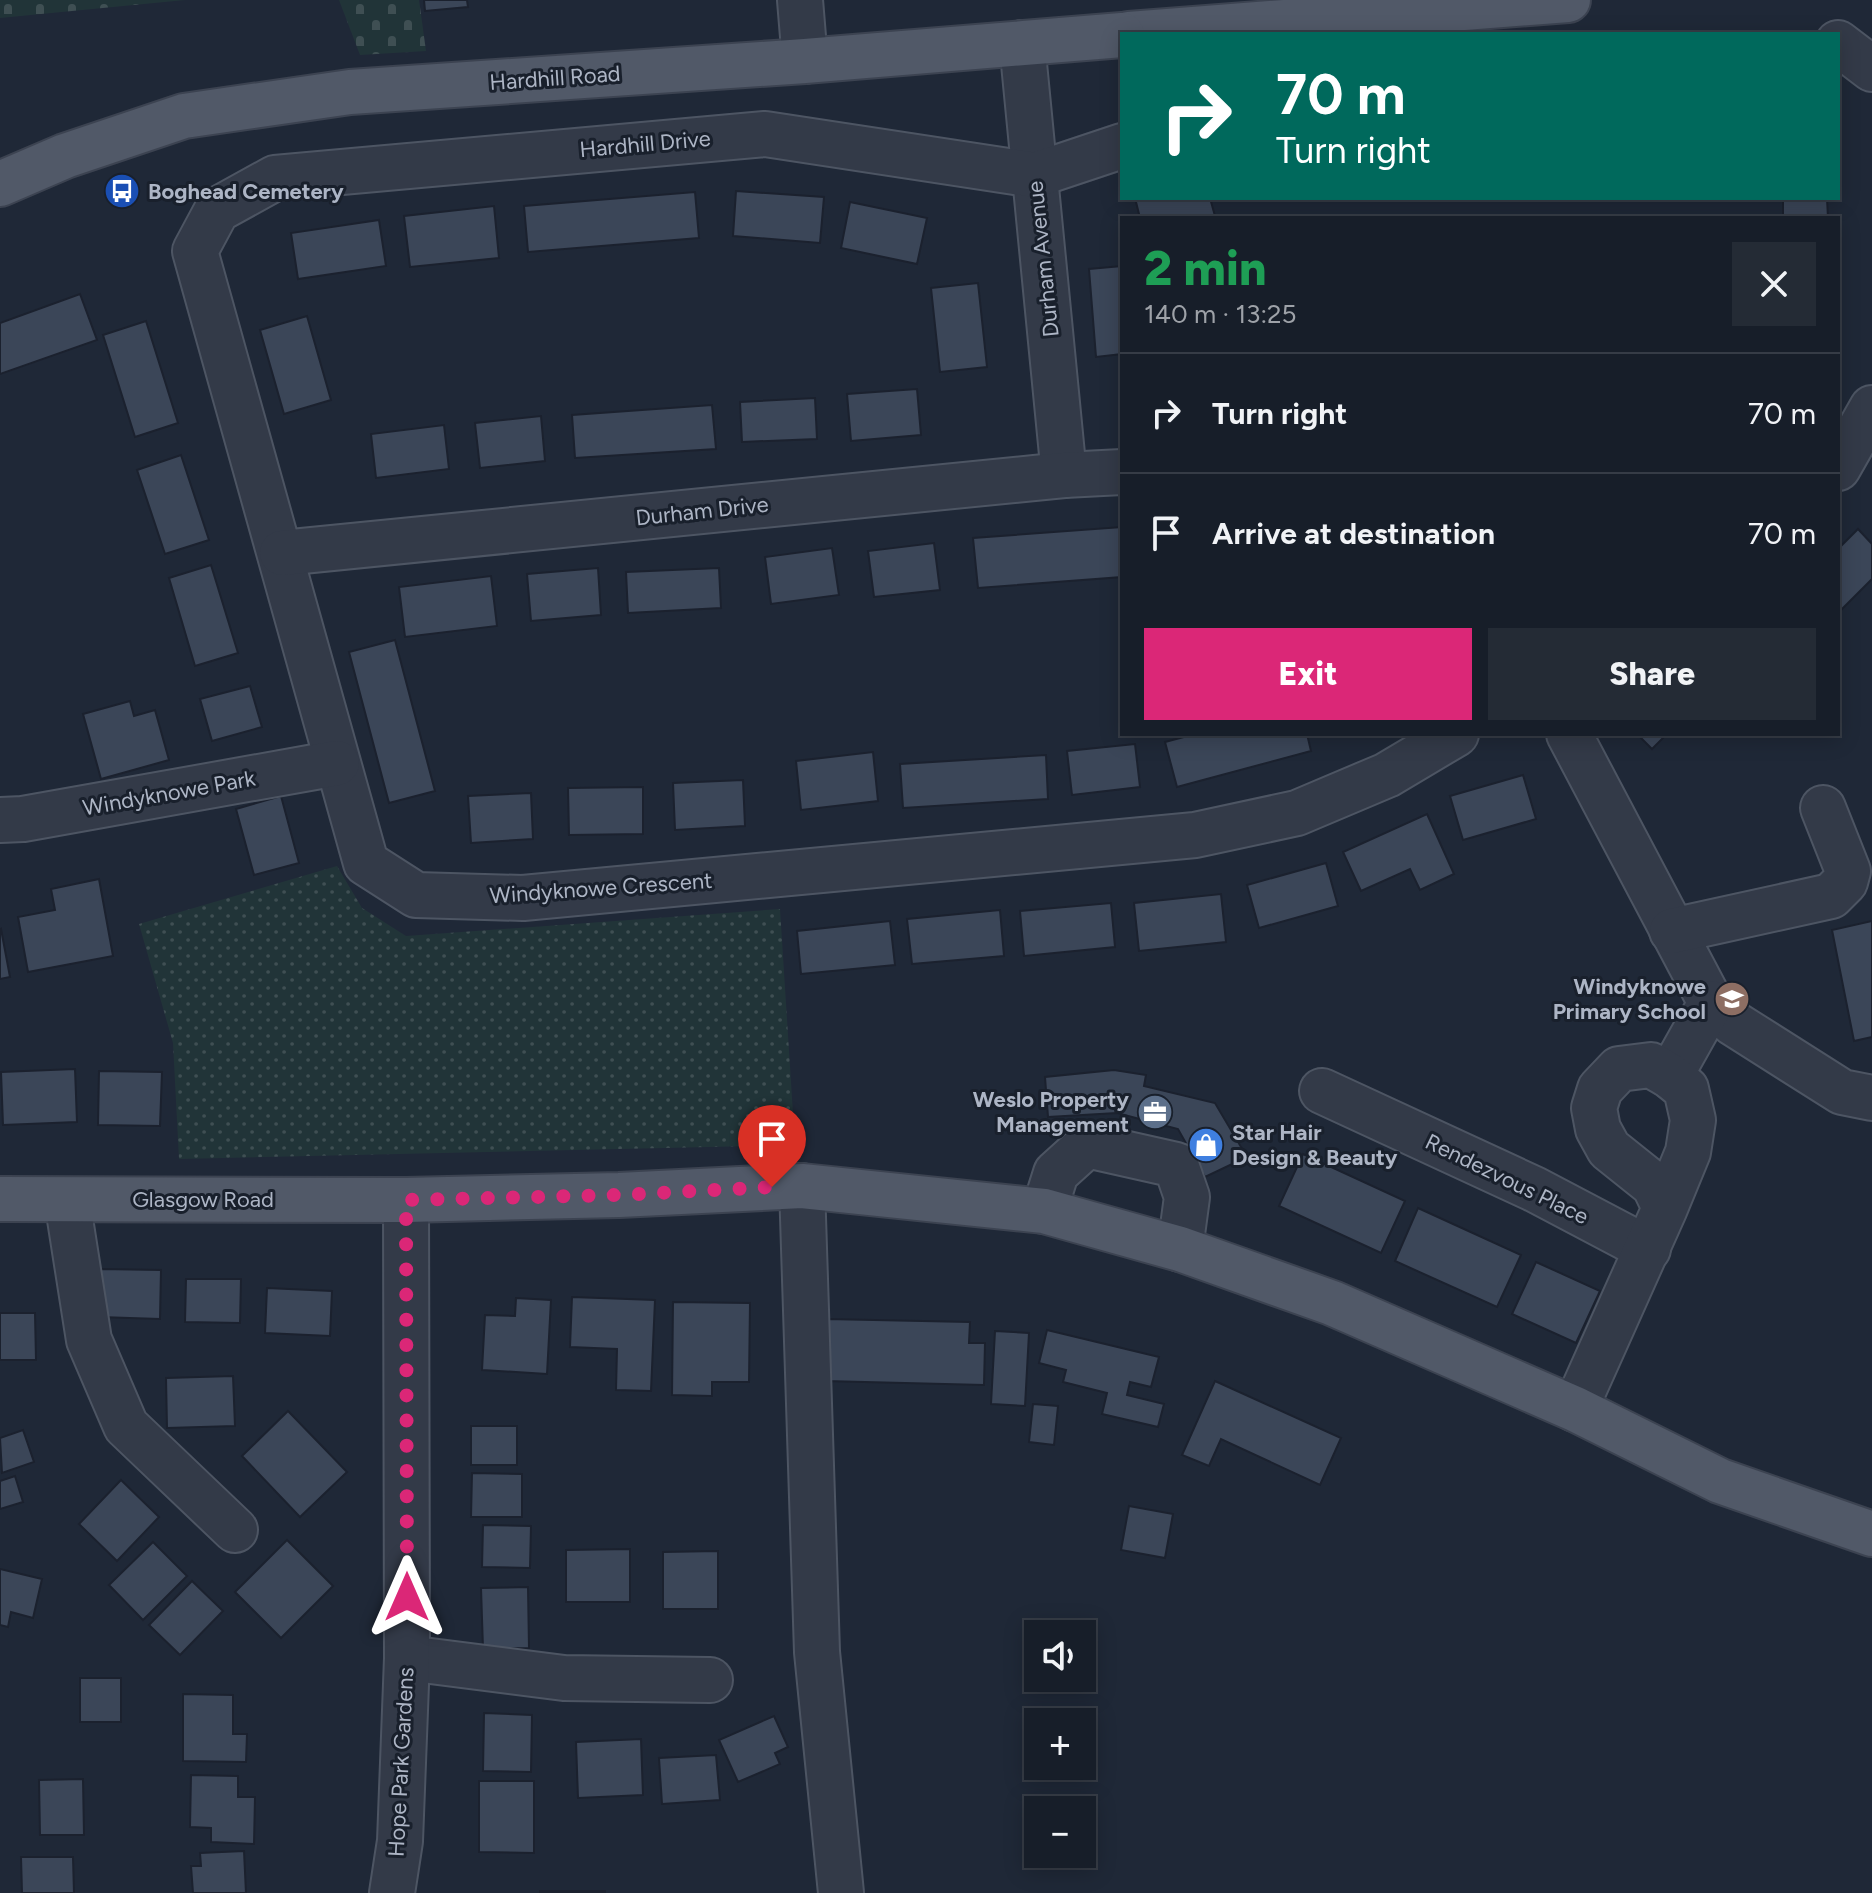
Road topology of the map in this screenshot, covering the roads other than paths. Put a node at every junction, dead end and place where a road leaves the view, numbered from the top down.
1 (800, 0) edge
2 (1568, 0) edge
3 (1155, 32) edge
4 (1120, 35) edge
5 (1022, 43) junction
6 (805, 61) junction
7 (1120, 147) edge
8 (1035, 175) junction
9 (0, 184) edge
10 (195, 251) joint
11 (1872, 408) edge
12 (1840, 464) edge
13 (1120, 472) edge
14 (1064, 475) junction
15 (282, 553) junction
16 (1453, 736) edge
17 (1570, 736) edge
18 (337, 763) junction
19 (1823, 808) dead end
20 (0, 820) edge
21 (1672, 931) junction
22 (1711, 1003) junction
23 (1670, 1076) junction
24 (1322, 1091) dead end
25 (1872, 1098) edge
26 (802, 1186) junction
27 (0, 1199) edge
28 (67, 1200) junction
29 (406, 1200) junction
30 (1665, 1208) junction
31 (1044, 1211) junction
32 (1180, 1249) junction
33 (1648, 1249) junction
34 (1575, 1409) junction
35 (235, 1530) dead end
36 (1872, 1534) edge
37 (407, 1658) junction
38 (710, 1680) dead end
39 (392, 1893) edge
40 (841, 1893) edge

1 - 6 street
2 - 3 main road
4 - 5 main road, Hardhill Road
5 - 6 main road, Hardhill Road
5 - 8 street, Durham Avenue
6 - 9 main road, Hardhill Road
7 - 8 street, Hardhill Drive
8 - 10 street, Hardhill Drive
8 - 14 street, Durham Avenue
10 - 15 street, Windyknowe Crescent
11 - 12 street
13 - 14 street, Durham Drive
14 - 15 street, Durham Drive
15 - 18 street, Windyknowe Crescent
16 - 18 street, Windyknowe Crescent
17 - 21 street
18 - 20 street, Windyknowe Park
19 - 21 street
21 - 22 street
22 - 23 street
22 - 25 street
23 - 30 street
23 - 30 street
24 - 33 street, Rendezvous Place
26 - 29 main road, Glasgow Road
26 - 31 main road, Glasgow Road
26 - 40 street
27 - 28 main road, Glasgow Road
28 - 29 main road, Glasgow Road
28 - 35 street
29 - 37 street, Hope Park Gardens
30 - 33 street
31 - 32 main road, Glasgow Road
31 - 32 street
32 - 34 main road, Glasgow Road
33 - 34 street
34 - 36 main road, Glasgow Road
37 - 38 street
37 - 39 street, Hope Park Gardens

